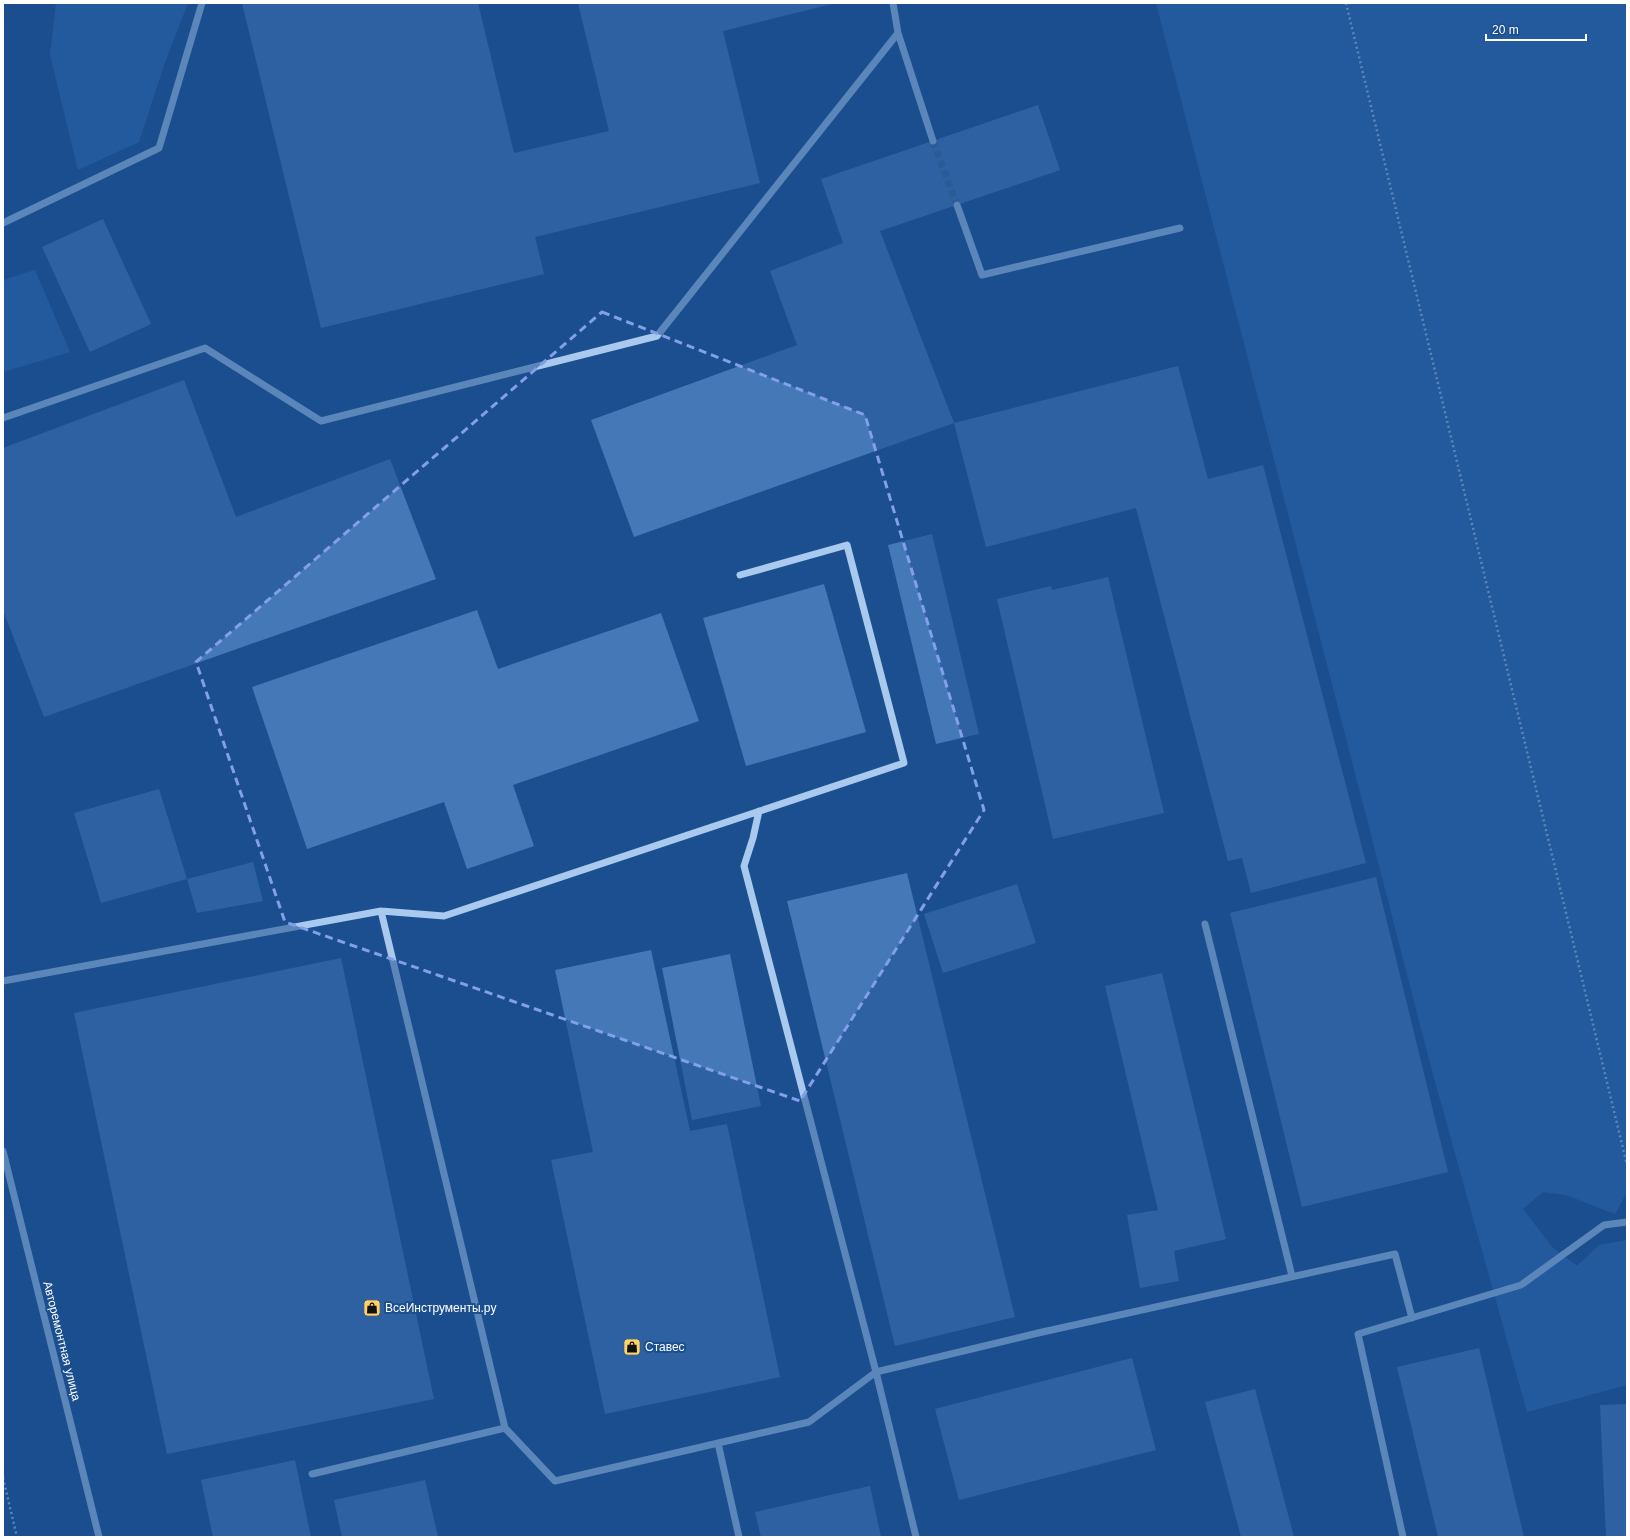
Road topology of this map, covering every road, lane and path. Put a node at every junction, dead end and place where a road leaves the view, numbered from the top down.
1 (202, 3) edge
2 (893, 3) edge
3 (1346, 3) edge
4 (898, 33) junction
5 (933, 141) tunnel mouth
6 (957, 204) tunnel mouth
7 (3, 224) edge
8 (1180, 228) dead end
9 (3, 418) edge
10 (740, 575) dead end
11 (759, 811) junction
12 (381, 911) junction
13 (1205, 924) dead end
14 (3, 981) edge
15 (3, 1151) edge
16 (1627, 1165) edge
17 (1627, 1222) edge
18 (1292, 1276) junction
19 (1412, 1318) junction
20 (876, 1372) junction
21 (505, 1428) junction
22 (718, 1443) junction
23 (312, 1474) dead end
24 (3, 1478) edge
25 (17, 1537) edge
26 (99, 1537) edge
27 (739, 1537) edge
28 (916, 1537) edge
29 (1403, 1537) edge

1 - 7 street
2 - 4 street
3 - 16 path
4 - 5 street
4 - 9 street
6 - 8 street
10 - 11 street
11 - 12 street
11 - 20 street
12 - 14 street
12 - 21 street
13 - 18 street
15 - 26 street, Авторемонтная улица
17 - 19 street
18 - 19 street
18 - 20 street
19 - 29 street
20 - 22 street
20 - 28 street
21 - 22 street
21 - 23 street
22 - 27 street
24 - 25 path

